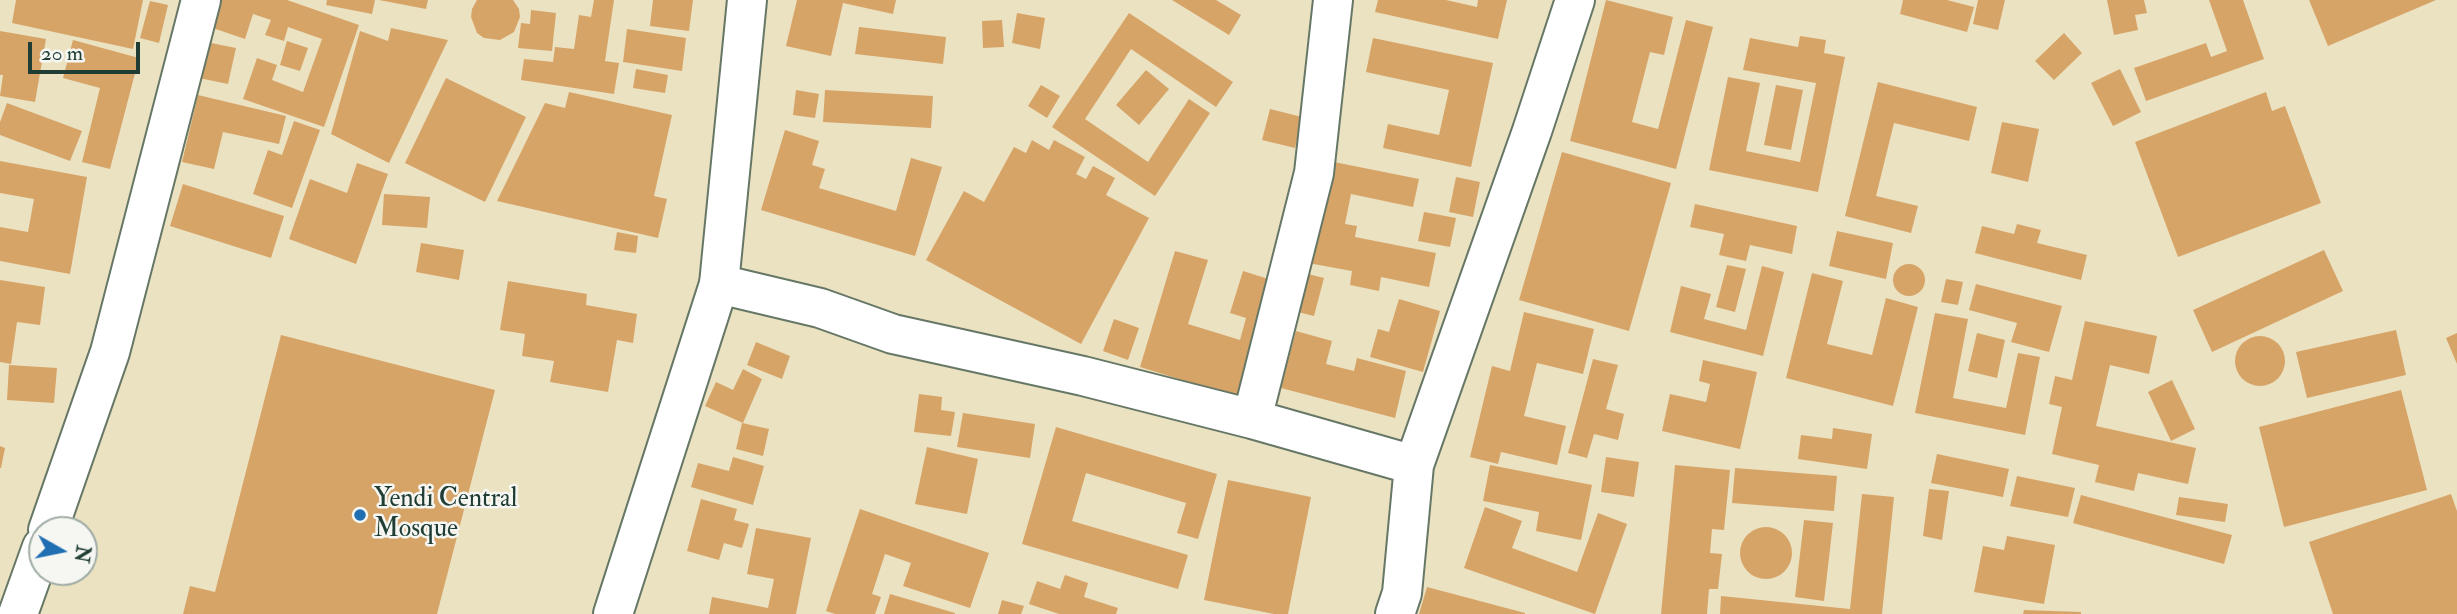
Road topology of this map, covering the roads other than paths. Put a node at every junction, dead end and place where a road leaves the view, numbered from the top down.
1 (201, 0) edge
2 (747, 0) edge
3 (1333, 0) edge
4 (1575, 0) edge
5 (719, 284) junction
6 (1252, 419) junction
7 (1414, 465) junction
8 (53, 516) edge
9 (28, 586) edge
10 (18, 614) edge
11 (613, 614) edge
12 (1395, 614) edge

1 - 8 main road
2 - 5 main road
3 - 6 main road
4 - 7 main road
5 - 6 main road
5 - 11 main road
6 - 7 main road
7 - 12 main road
9 - 10 main road

